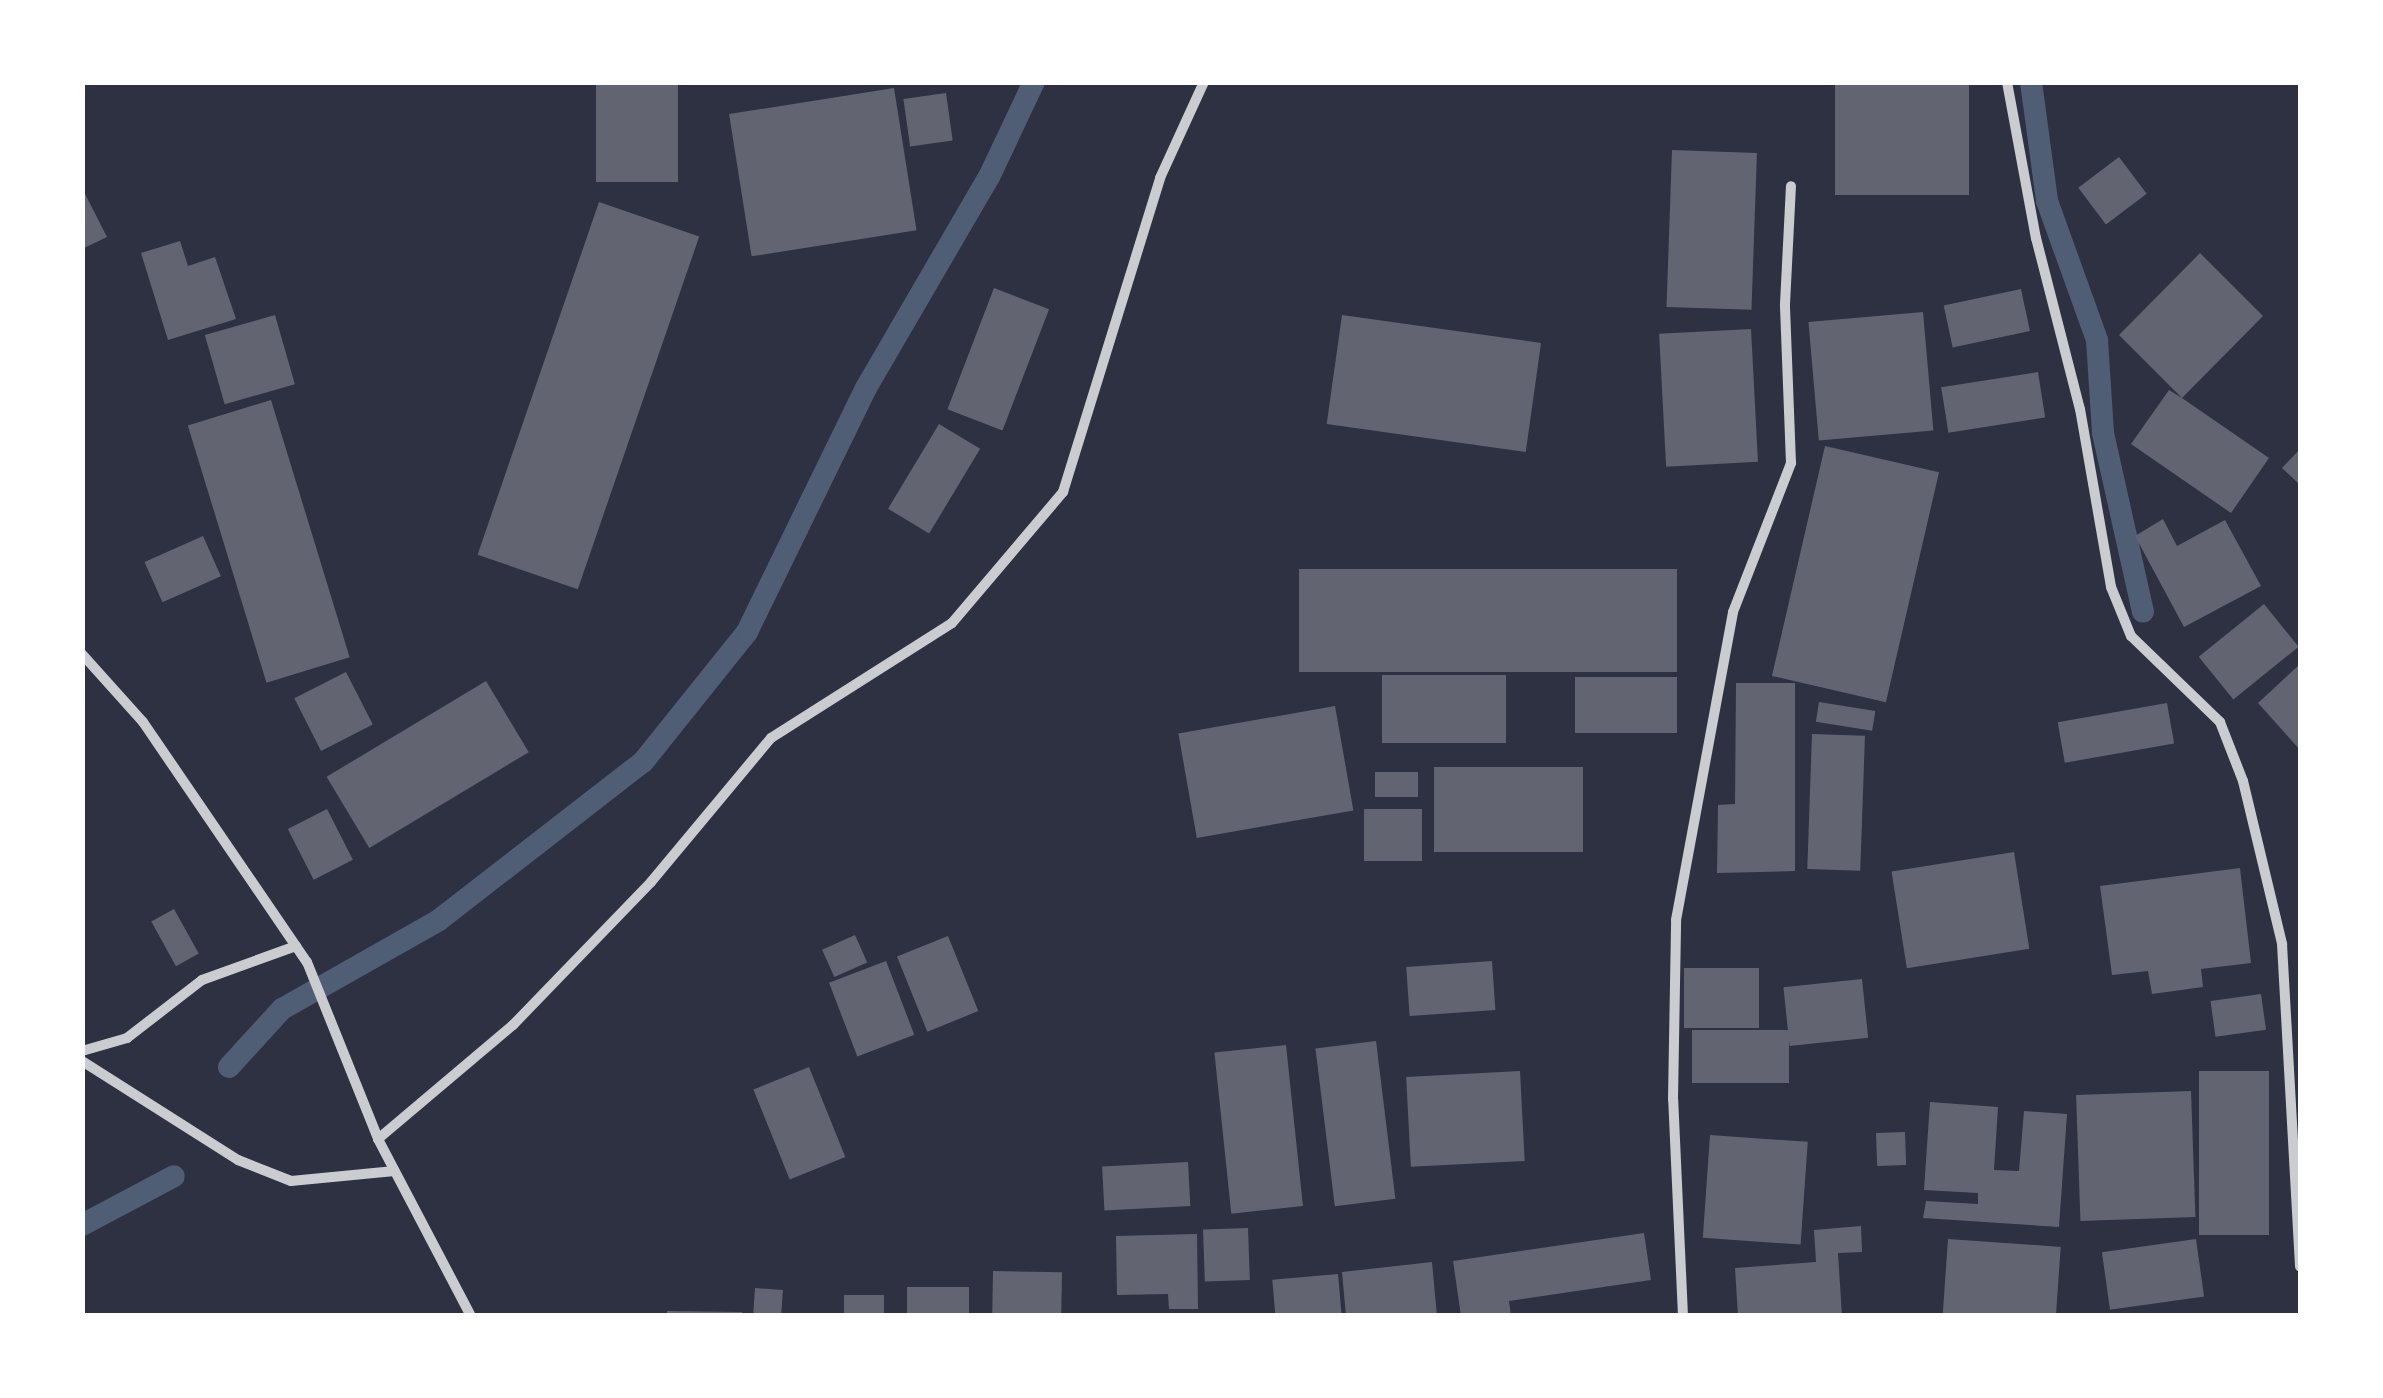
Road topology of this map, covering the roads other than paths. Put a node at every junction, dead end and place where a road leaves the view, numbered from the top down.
1 (1204, 82) edge
2 (2007, 82) edge
3 (1791, 186) dead end
4 (82, 654) edge
5 (296, 946) junction
6 (82, 1052) edge
7 (82, 1061) edge
8 (378, 1139) junction
9 (395, 1171) junction
10 (2300, 1266) edge
11 (471, 1316) edge
12 (1683, 1316) edge

1 - 8 street
2 - 10 street
3 - 12 street
4 - 5 street
5 - 6 street
5 - 8 street
7 - 9 street
8 - 9 street
9 - 11 street

